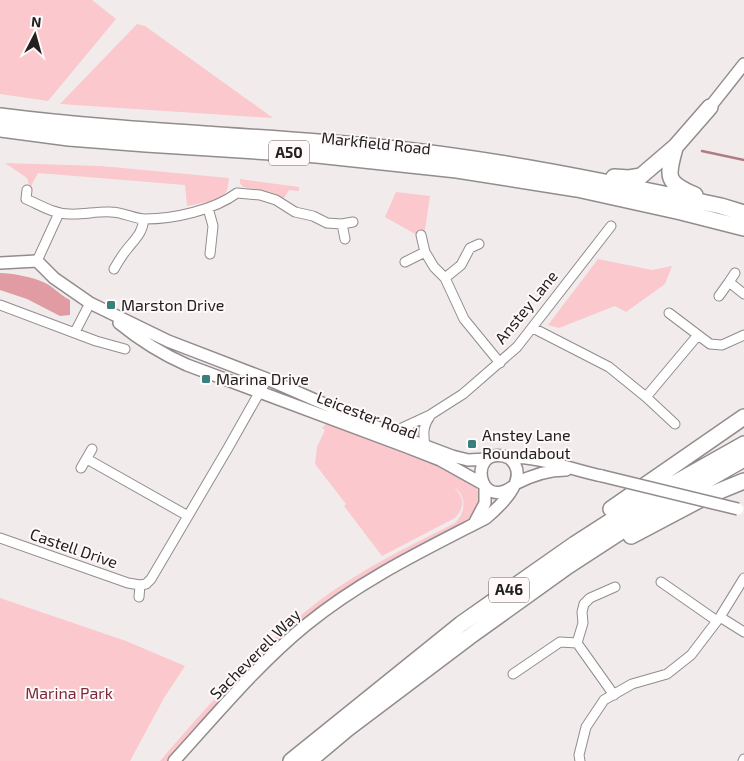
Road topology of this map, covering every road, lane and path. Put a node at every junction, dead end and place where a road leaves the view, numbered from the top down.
1 (744, 64) edge
2 (710, 107) joint
3 (0, 116) edge
4 (0, 129) edge
5 (676, 146) junction
6 (572, 175) junction
7 (24, 197) dead end
8 (208, 208) junction
9 (735, 209) edge
10 (59, 213) junction
11 (144, 219) junction
12 (352, 222) dead end
13 (342, 224) junction
14 (611, 226) dead end
15 (744, 228) edge
16 (421, 235) dead end
17 (345, 239) dead end
18 (471, 244) dead end
19 (425, 252) junction
20 (210, 254) dead end
21 (37, 261) junction
22 (405, 262) dead end
23 (0, 263) edge
24 (114, 269) dead end
25 (735, 273) dead end
26 (445, 278) junction
27 (729, 282) junction
28 (744, 294) edge
29 (719, 296) dead end
30 (90, 303) junction
31 (0, 305) edge
32 (669, 313) dead end
33 (533, 328) junction
34 (75, 332) junction
35 (698, 334) junction
36 (744, 335) edge
37 (148, 338) junction
38 (168, 341) junction
39 (125, 349) dead end
40 (159, 352) junction
41 (500, 363) junction
42 (267, 379) junction
43 (260, 392) junction
44 (646, 397) junction
45 (430, 415) junction
46 (744, 417) edge
47 (675, 424) dead end
48 (391, 433) junction
49 (744, 444) edge
50 (426, 446) junction
51 (92, 449) dead end
52 (506, 457) junction
53 (87, 459) junction
54 (487, 459) junction
55 (744, 459) edge
56 (81, 468) dead end
57 (573, 470) junction
58 (744, 481) edge
59 (484, 485) junction
60 (514, 485) junction
61 (741, 509) edge
62 (188, 516) junction
63 (474, 524) junction
64 (0, 538) edge
65 (744, 578) edge
66 (661, 582) dead end
67 (140, 585) junction
68 (615, 587) dead end
69 (528, 594) junction
70 (139, 597) dead end
71 (718, 619) junction
72 (461, 624) junction
73 (744, 632) edge
74 (577, 643) junction
75 (513, 674) dead end
76 (614, 695) junction
77 (174, 761) edge
78 (291, 761) edge
79 (309, 761) edge
80 (580, 761) edge

1 - 2 street
2 - 5 highway
3 - 6 highway, Markfield Road / A50
4 - 15 highway, Markfield Road / A50
5 - 6 highway
5 - 9 highway
6 - 9 highway, Markfield Road / A50
7 - 10 street
8 - 11 street
8 - 13 street
8 - 20 street
10 - 11 street
10 - 21 street
11 - 24 street
12 - 13 street
13 - 17 street
14 - 33 street, Anstey Lane
16 - 19 street
18 - 26 street
19 - 22 street
19 - 26 street
21 - 23 street
21 - 30 street, Leicester Road
25 - 27 street
26 - 41 street
27 - 28 street
27 - 29 street
30 - 34 street
30 - 37 street, Leicester Road
31 - 34 street
32 - 35 street
33 - 41 street, Anstey Lane
33 - 44 street
34 - 39 street
35 - 36 street
35 - 44 street
37 - 38 street, Leicester Road
37 - 40 street, Leicester Road
38 - 40 street
38 - 42 street, Leicester Road
40 - 43 street, Leicester Road
41 - 45 street, Anstey Lane
42 - 43 street
42 - 48 street, Leicester Road
43 - 59 street, Leicester Road
43 - 62 street
44 - 47 street
45 - 48 street, Anstey Lane
45 - 50 street
46 - 72 highway
48 - 50 street, Leicester Road
49 - 72 highway, A46
50 - 54 street, Leicester Road
51 - 53 street
52 - 54 street
52 - 57 street
52 - 60 street
53 - 56 street
53 - 62 street
54 - 59 street
55 - 69 highway, A46
57 - 60 street
57 - 61 street, bridge
58 - 69 highway
59 - 60 street
59 - 63 street
60 - 63 street, Sacheverell Way
62 - 67 street
63 - 77 street, Sacheverell Way
64 - 67 street, Castell Drive
65 - 71 street
66 - 71 street
67 - 70 street
68 - 74 street
69 - 79 highway, A46
71 - 73 street
71 - 76 street
72 - 78 highway, A46
74 - 75 street
74 - 76 street
76 - 80 street

